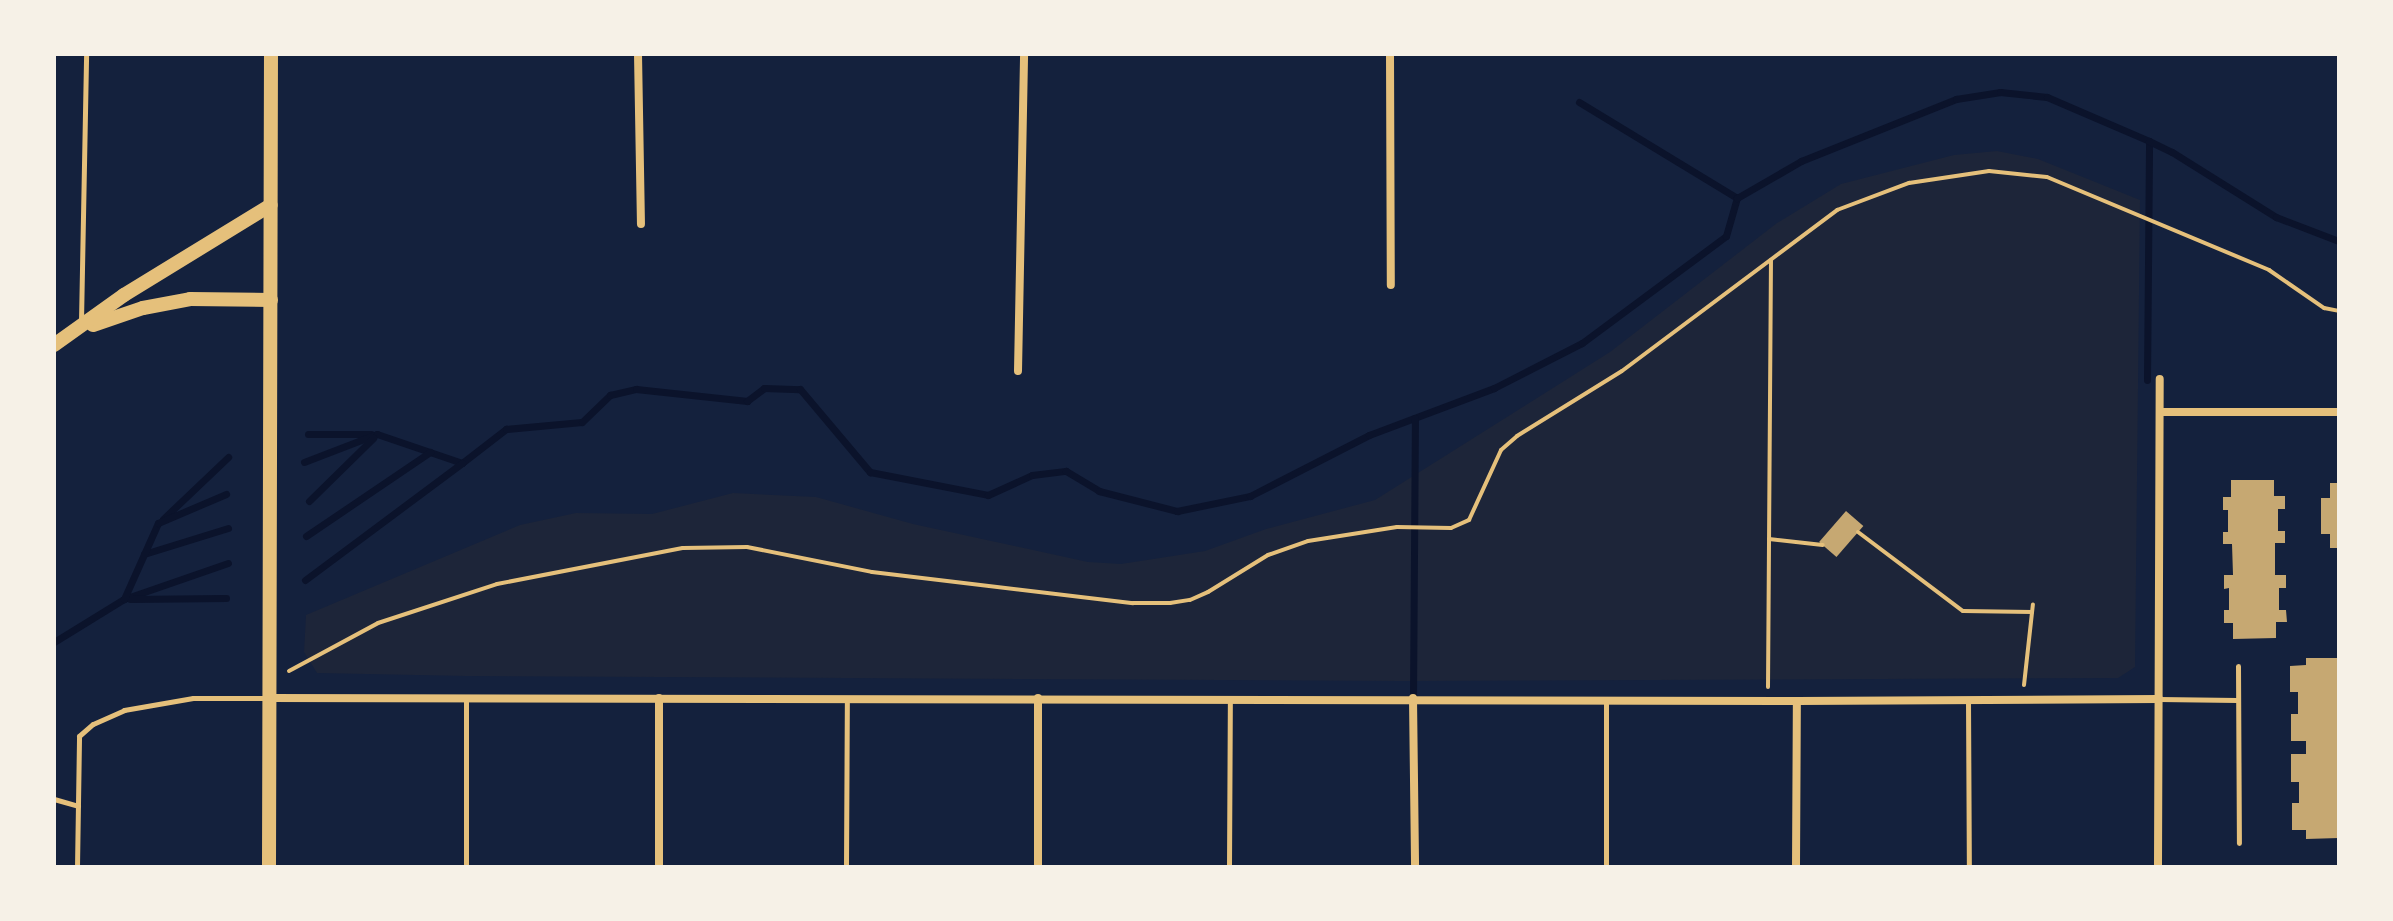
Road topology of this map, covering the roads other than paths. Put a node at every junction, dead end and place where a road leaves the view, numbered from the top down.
1 (86, 54) edge
2 (271, 54) edge
3 (638, 54) edge
4 (1024, 54) edge
5 (1390, 54) edge
6 (271, 205) junction
7 (641, 224) dead end
8 (1391, 285) dead end
9 (271, 300) junction
10 (81, 328) junction
11 (54, 345) edge
12 (1018, 371) dead end
13 (2160, 379) dead end
14 (2160, 412) junction
15 (2339, 412) edge
16 (2238, 666) dead end
17 (269, 698) junction
18 (466, 698) junction
19 (659, 698) junction
20 (847, 698) junction
21 (1038, 698) junction
22 (1230, 698) junction
23 (1413, 698) junction
24 (1606, 699) junction
25 (1968, 699) junction
26 (2159, 699) junction
27 (2237, 700) junction
28 (1797, 701) junction
29 (54, 799) edge
30 (78, 806) junction
31 (2239, 843) dead end
32 (77, 867) edge
33 (269, 867) edge
34 (466, 867) edge
35 (659, 867) edge
36 (846, 867) edge
37 (1038, 867) edge
38 (1229, 867) edge
39 (1415, 867) edge
40 (1606, 867) edge
41 (1796, 867) edge
42 (1969, 867) edge
43 (2158, 867) edge

1 - 10 lane
2 - 6 street
3 - 7 street
4 - 12 street
5 - 8 street
6 - 9 street
6 - 10 street
9 - 10 street
9 - 17 street
10 - 11 street
13 - 14 street
14 - 15 street
14 - 26 street
16 - 27 lane
17 - 18 street
17 - 30 lane
17 - 33 street
18 - 19 street
18 - 34 lane
19 - 20 street
19 - 35 street
20 - 21 street
20 - 36 lane
21 - 22 street
21 - 37 street
22 - 23 street
22 - 38 lane
23 - 24 street
23 - 39 street
24 - 28 street
24 - 40 lane
25 - 26 street
25 - 28 street
25 - 42 lane
26 - 27 lane
26 - 43 street
27 - 31 lane
28 - 41 street
29 - 30 lane
30 - 32 lane

